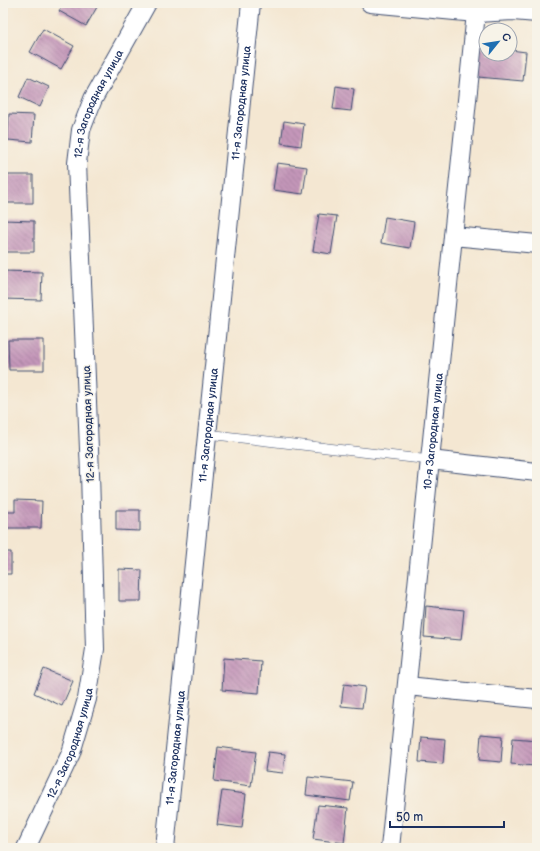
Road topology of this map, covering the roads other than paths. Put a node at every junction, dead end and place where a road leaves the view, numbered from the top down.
1 (147, 3) edge
2 (251, 3) edge
3 (370, 3) edge
4 (537, 13) edge
5 (476, 14) junction
6 (453, 236) junction
7 (537, 244) edge
8 (207, 434) junction
9 (430, 460) junction
10 (537, 472) edge
11 (407, 686) junction
12 (537, 699) edge
13 (26, 848) edge
14 (165, 848) edge
15 (390, 848) edge

1 - 13 street, 12-я Загородная улица
2 - 8 street, 11-я Загородная улица
3 - 5 street
4 - 5 street
5 - 6 street, 10-я Загородная улица
6 - 7 street
6 - 9 street, 10-я Загородная улица
8 - 9 lane
8 - 14 street, 11-я Загородная улица
9 - 10 street
9 - 11 street, 10-я Загородная улица
11 - 12 street
11 - 15 street, 10-я Загородная улица

